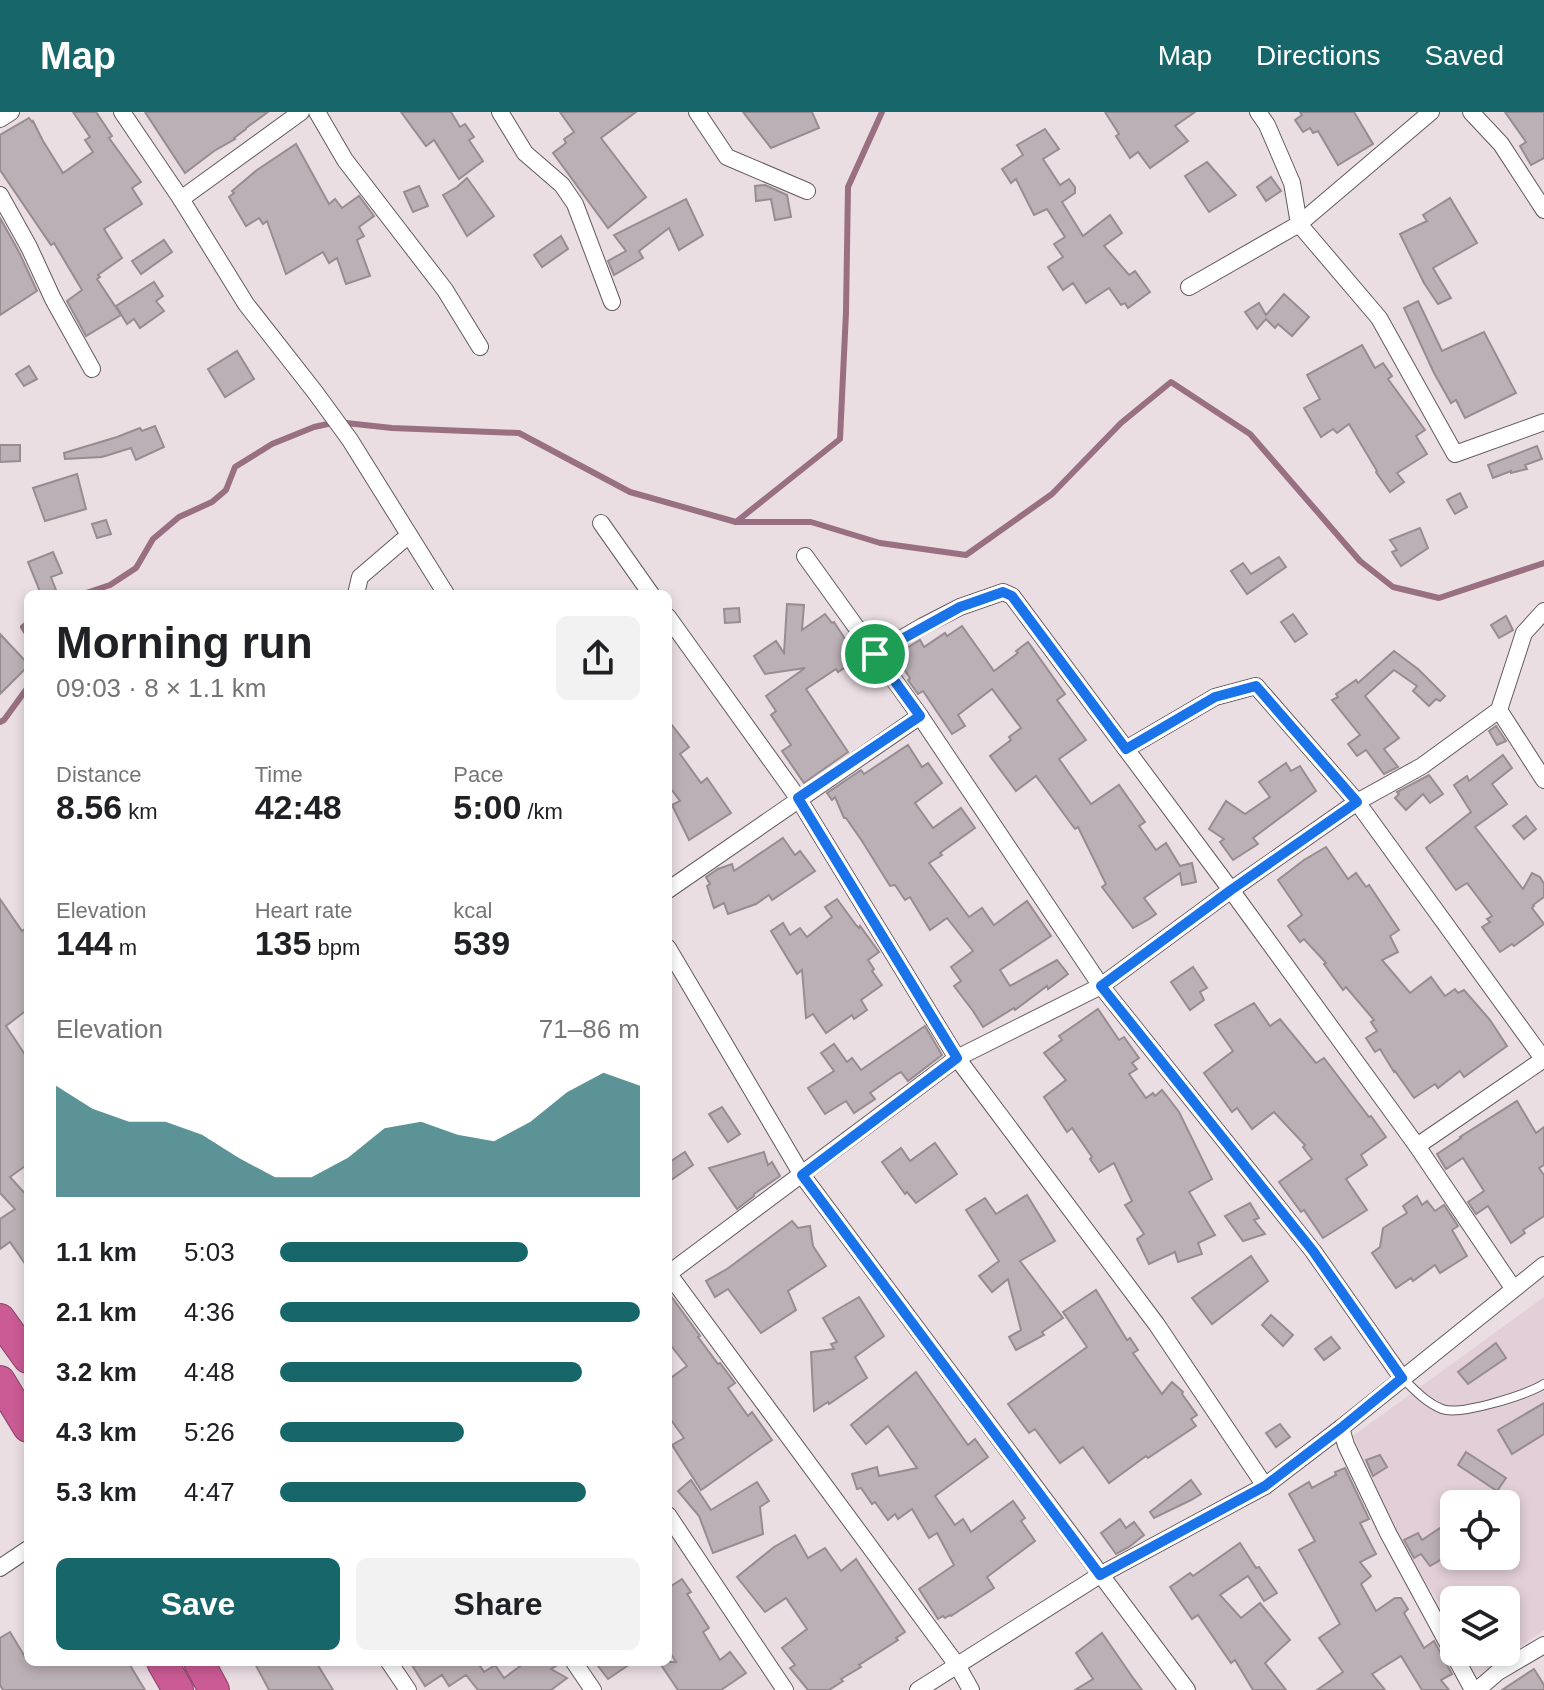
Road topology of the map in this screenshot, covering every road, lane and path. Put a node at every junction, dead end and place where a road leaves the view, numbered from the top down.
1 (11, 112) edge
2 (122, 112) edge
3 (301, 112) edge
4 (317, 112) edge
5 (500, 112) edge
6 (697, 112) edge
7 (1258, 112) edge
8 (1431, 112) edge
9 (1471, 112) edge
10 (0, 119) edge
11 (807, 191) dead end
12 (0, 195) edge
13 (181, 199) junction
14 (1544, 210) edge
15 (1299, 224) junction
16 (1189, 287) dead end
17 (612, 302) dead end
18 (480, 347) dead end
19 (92, 369) dead end
20 (1544, 422) edge
21 (601, 523) dead end
22 (409, 535) junction
23 (805, 556) dead end
24 (357, 590) edge
25 (443, 590) edge
26 (648, 590) edge
27 (1544, 611) edge
28 (672, 623) edge
29 (875, 654) junction
30 (1499, 710) junction
31 (920, 716) junction
32 (1126, 749) junction
33 (1544, 780) edge
34 (798, 798) junction
35 (1357, 802) junction
36 (672, 887) edge
37 (1231, 890) junction
38 (672, 955) edge
39 (1101, 986) junction
40 (957, 1058) junction
41 (1544, 1059) edge
42 (1417, 1146) junction
43 (802, 1175) junction
44 (1544, 1265) edge
45 (672, 1271) edge
46 (672, 1279) edge
47 (1513, 1288) junction
48 (0, 1319) edge
49 (24, 1352) edge
50 (1402, 1378) junction
51 (0, 1381) edge
52 (1544, 1384) edge
53 (24, 1420) edge
54 (1341, 1428) junction
55 (1265, 1486) junction
56 (672, 1521) edge
57 (24, 1552) edge
58 (0, 1568) edge
59 (1100, 1575) junction
60 (1544, 1645) edge
61 (957, 1665) junction
62 (164, 1666) edge
63 (201, 1666) edge
64 (392, 1666) edge
65 (577, 1666) edge
66 (178, 1690) edge
67 (214, 1690) edge
68 (408, 1690) edge
69 (593, 1690) edge
70 (785, 1690) edge
71 (918, 1690) edge
72 (971, 1690) edge
73 (1187, 1690) edge
74 (1475, 1690) edge

1 - 10 street
2 - 13 street
3 - 13 street
4 - 18 street
5 - 17 street
6 - 11 street
7 - 15 street
8 - 15 street
9 - 14 street
12 - 19 street
13 - 22 street
15 - 16 street
15 - 20 street
21 - 26 street
22 - 24 street
22 - 25 street
23 - 29 street
27 - 30 street
28 - 34 street
29 - 31 street
29 - 32 street
30 - 33 street
30 - 35 street
31 - 34 street
31 - 39 street
32 - 35 street
32 - 37 street
34 - 36 street
34 - 40 street
35 - 37 street
35 - 41 street
37 - 39 street
37 - 42 street
38 - 43 street
39 - 40 street
39 - 50 street
40 - 43 street
40 - 55 street
41 - 42 street
42 - 47 street
43 - 45 street
43 - 59 street
44 - 47 street
46 - 61 street
47 - 50 street
48 - 49 highway
50 - 52 lane
50 - 54 street
51 - 53 highway
54 - 55 street
54 - 74 street
55 - 59 street
56 - 70 street
57 - 58 street
59 - 61 street
59 - 73 street
60 - 74 street
61 - 71 street
61 - 72 street
62 - 66 highway
63 - 67 highway
64 - 68 street
65 - 69 street

